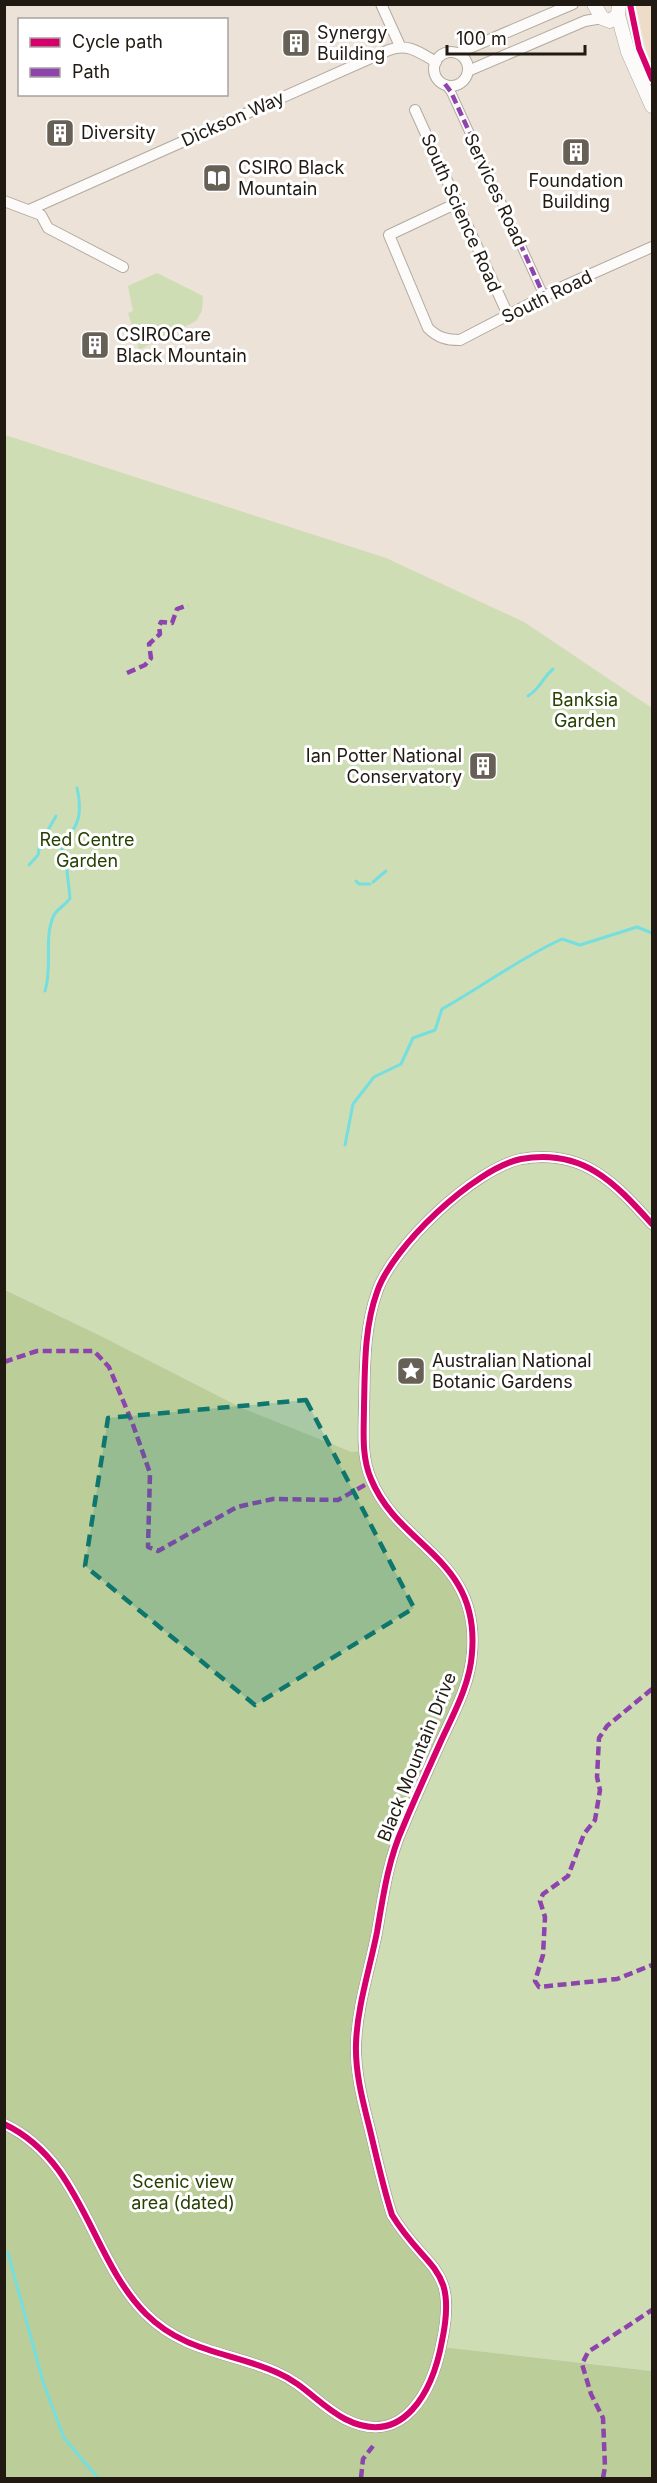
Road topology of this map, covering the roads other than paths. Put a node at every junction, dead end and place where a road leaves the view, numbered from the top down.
1 (381, 4) edge
2 (573, 4) edge
3 (594, 4) edge
4 (611, 15) edge
5 (400, 46) junction
6 (458, 53) junction
7 (435, 62) junction
8 (468, 71) junction
9 (445, 84) junction
10 (652, 106) edge
11 (415, 110) dead end
12 (4, 201) edge
13 (457, 203) junction
14 (29, 210) junction
15 (652, 247) edge
16 (123, 267) dead end
17 (544, 296) junction
18 (508, 315) junction
19 (652, 1224) edge
20 (4, 2124) edge

1 - 5 street
2 - 6 street
3 - 4 street
4 - 8 street
4 - 10 street
5 - 7 street
5 - 14 street, Dickson Way
6 - 7 street
6 - 8 street
7 - 9 street
8 - 9 street
9 - 17 street, Services Road
11 - 13 street, South Science Road
12 - 14 street
13 - 18 street, South Science Road
13 - 18 street, South Road
14 - 16 street
15 - 17 street, South Road
17 - 18 street, South Road
19 - 20 street, Black Mountain Drive

